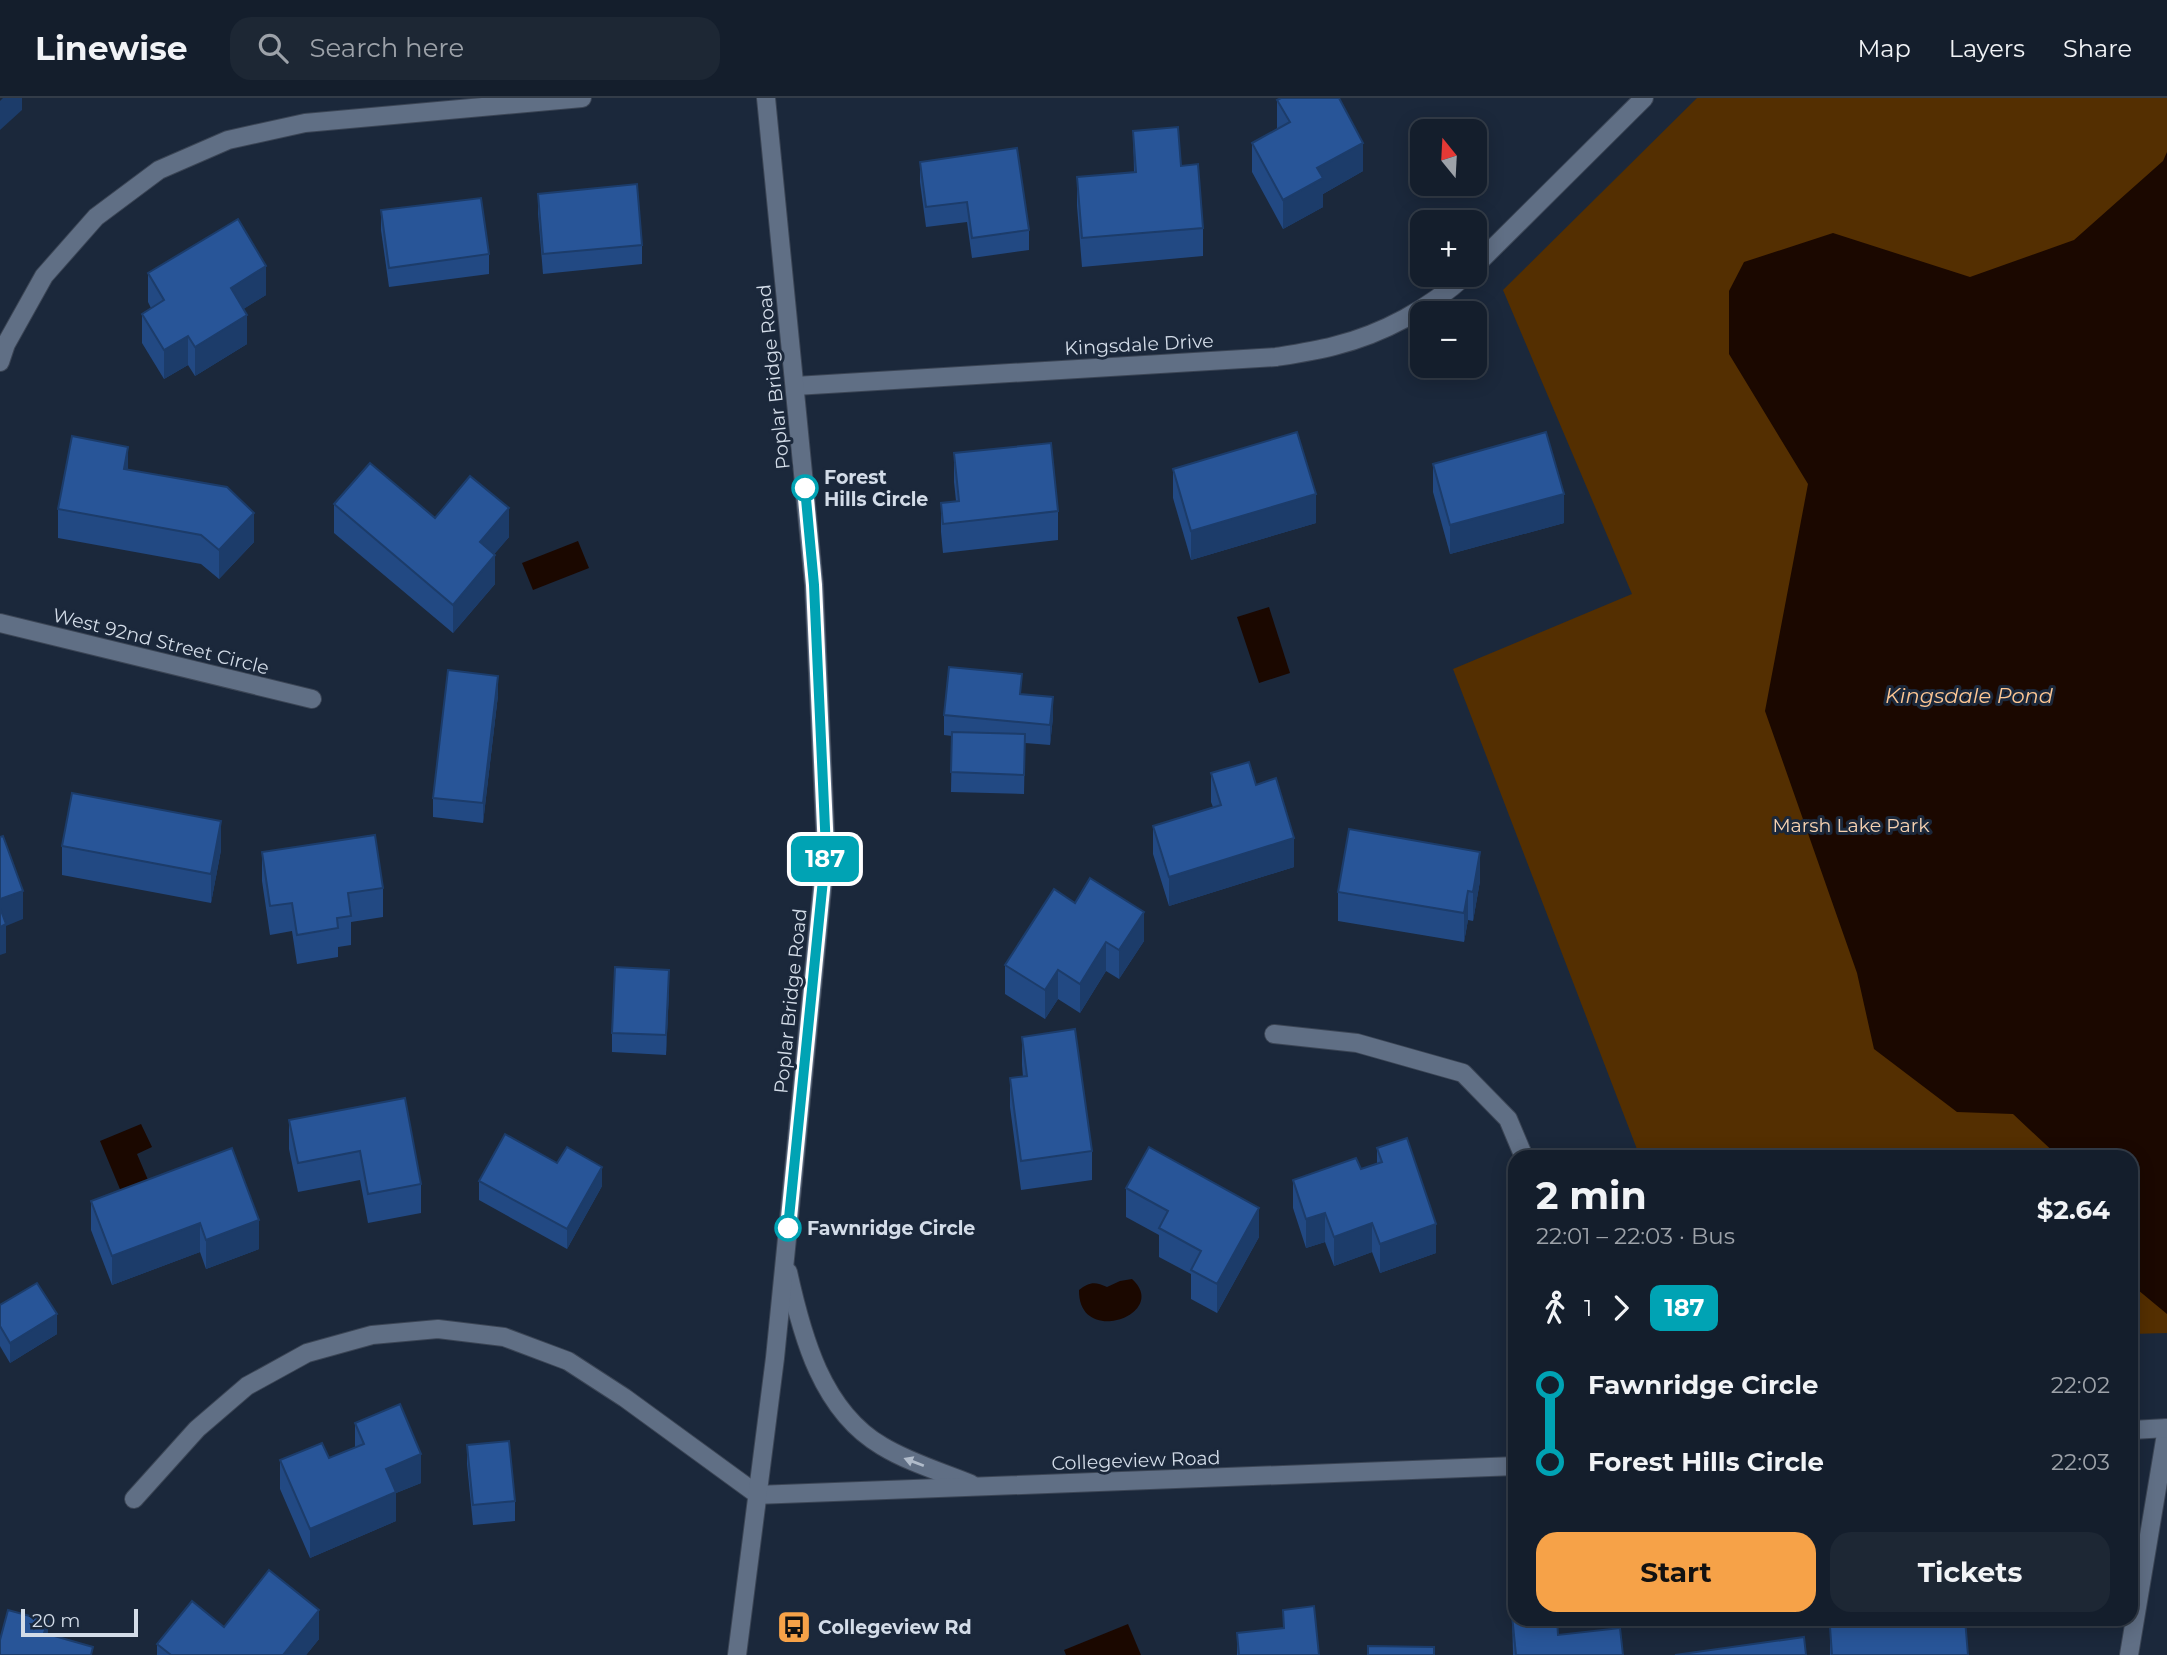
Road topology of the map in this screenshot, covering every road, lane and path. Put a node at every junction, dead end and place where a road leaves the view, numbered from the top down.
1 (582, 98) edge
2 (766, 98) edge
3 (1644, 98) edge
4 (1487, 254) edge
5 (1453, 287) edge
6 (0, 362) edge
7 (795, 386) junction
8 (0, 623) edge
9 (312, 699) dead end
10 (1274, 1034) dead end
11 (1521, 1150) edge
12 (785, 1255) junction
13 (2167, 1428) edge
14 (2138, 1430) edge
15 (1508, 1466) edge
16 (978, 1487) junction
17 (758, 1495) junction
18 (134, 1499) dead end
19 (2138, 1601) edge
20 (2134, 1626) edge
21 (737, 1655) edge
22 (2129, 1655) edge

1 - 6 street
2 - 7 street, Poplar Bridge Road
3 - 4 street
5 - 7 street, Kingsdale Drive
7 - 12 street, Poplar Bridge Road
8 - 9 street, West 92nd Street Circle
10 - 11 street
16 -> 12 street
12 - 17 street, Poplar Bridge Road
13 - 14 street
13 - 19 street
15 - 16 street, Collegeview Road
16 - 17 street, Collegeview Road
17 - 18 street
17 - 21 street, Poplar Bridge Road
20 - 22 street

